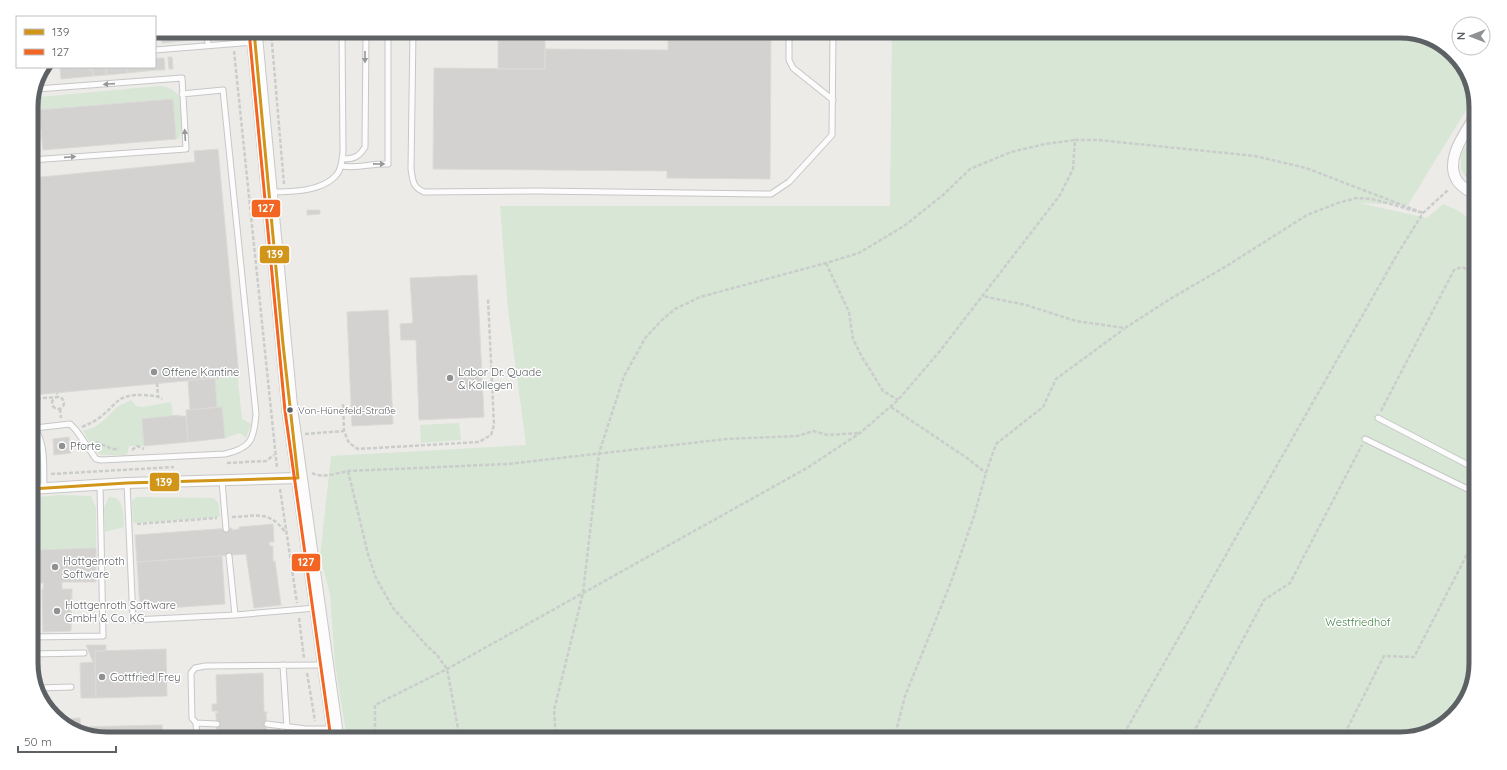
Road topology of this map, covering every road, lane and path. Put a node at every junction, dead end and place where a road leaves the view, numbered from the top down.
1 (208, 38) edge
2 (248, 38) edge
3 (254, 38) edge
4 (272, 38) edge
5 (342, 38) edge
6 (366, 38) edge
7 (388, 38) edge
8 (413, 38) edge
9 (789, 38) edge
10 (833, 38) edge
11 (233, 43) junction
12 (208, 45) junction
13 (156, 50) edge
14 (41, 89) edge
15 (182, 94) junction
16 (833, 100) junction
17 (1469, 128) edge
18 (1075, 140) junction
19 (342, 159) junction
20 (38, 160) edge
21 (341, 166) junction
22 (1458, 182) junction
23 (1469, 190) edge
24 (269, 192) junction
25 (285, 192) junction
26 (1423, 213) junction
27 (826, 263) junction
28 (1469, 270) edge
29 (982, 296) junction
30 (488, 299) dead end
31 (1125, 328) junction
32 (157, 383) dead end
33 (57, 393) dead end
34 (158, 396) junction
35 (58, 397) junction
36 (38, 398) edge
37 (162, 399) dead end
38 (898, 400) junction
39 (343, 404) dead end
40 (891, 407) junction
41 (1378, 418) joint
42 (38, 426) edge
43 (76, 430) junction
44 (344, 432) junction
45 (860, 433) junction
46 (38, 434) edge
47 (80, 436) junction
48 (1365, 439) joint
49 (305, 441) dead end
50 (146, 450) dead end
51 (599, 453) junction
52 (274, 455) junction
53 (221, 464) dead end
54 (1469, 465) edge
55 (174, 467) dead end
56 (348, 471) junction
57 (986, 473) junction
58 (43, 475) junction
59 (304, 475) junction
60 (279, 479) junction
61 (222, 480) junction
62 (127, 483) junction
63 (100, 484) junction
64 (38, 487) edge
65 (44, 487) junction
66 (1469, 491) edge
67 (225, 518) junction
68 (129, 525) junction
69 (226, 529) dead end
70 (287, 534) junction
71 (1469, 551) edge
72 (229, 556) dead end
73 (583, 593) junction
74 (317, 608) junction
75 (298, 610) junction
76 (235, 615) junction
77 (38, 638) edge
78 (84, 653) dead end
79 (38, 654) edge
80 (283, 665) junction
81 (305, 665) junction
82 (324, 665) junction
83 (447, 669) junction
84 (71, 687) dead end
85 (43, 688) edge
86 (196, 723) junction
87 (217, 724) dead end
88 (267, 724) dead end
89 (284, 726) junction
90 (316, 730) junction
91 (197, 732) edge
92 (283, 732) edge
93 (326, 732) edge
94 (335, 732) edge
95 (375, 732) edge
96 (459, 732) edge
97 (556, 732) edge
98 (896, 732) edge
99 (1125, 732) edge
100 (1194, 732) edge
101 (1346, 732) edge

1 - 12 lane
2 - 11 lane
3 - 24 main road
4 - 25 path
5 - 19 lane
6 -> 19 lane
21 -> 7 lane
8 - 16 lane
9 - 16 lane
10 - 16 lane
11 - 12 lane
11 - 52 path
12 - 13 lane
15 -> 14 lane
20 -> 15 lane
15 - 47 lane
17 - 22 street
18 - 26 path
18 - 27 path
18 - 29 path
19 - 21 lane
21 - 25 lane
22 - 23 street
22 - 26 path
24 - 25 lane
24 - 59 main road
26 - 31 path
26 - 99 path
27 - 38 path
27 - 51 path
28 - 41 path
29 - 31 path
29 - 38 path
30 - 44 path
31 - 57 path
32 - 34 path
33 - 35 path
34 - 37 path
34 - 43 path
35 - 35 path
35 - 36 path
38 - 40 path
39 - 44 path
40 - 45 path
40 - 57 path
41 - 54 lane
42 - 43 lane
43 - 47 lane
44 - 49 path
45 - 51 path
45 - 73 path
46 - 58 lane
47 - 50 path
48 - 66 lane
48 - 100 path
51 - 56 path
51 - 73 path
52 - 53 path
52 - 60 path
55 - 58 path
56 - 59 path
56 - 83 path
57 - 98 path
58 - 65 lane
59 - 60 street
59 - 74 main road
60 - 61 street
60 - 70 path
61 - 62 street
61 - 67 lane
62 - 63 street
62 - 68 lane
63 - 65 street
63 - 77 lane
64 - 65 street
67 - 68 path
67 - 69 lane
67 - 70 path
68 - 76 lane
70 - 75 path
71 - 101 path
72 - 76 lane
73 - 83 path
73 - 97 path
74 - 75 lane
74 - 82 main road
75 - 76 lane
75 - 81 path
78 - 79 lane
80 - 81 lane
80 - 86 lane
80 - 89 lane
81 - 82 lane
81 - 90 path
82 - 94 main road
83 - 95 path
83 - 96 path
84 - 85 lane
86 - 87 lane
86 - 91 lane
88 - 89 lane
89 - 90 lane
89 - 92 lane
90 - 93 lane

